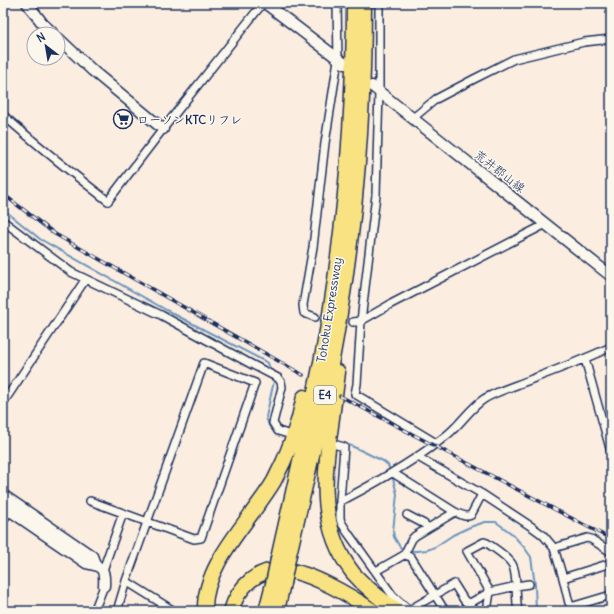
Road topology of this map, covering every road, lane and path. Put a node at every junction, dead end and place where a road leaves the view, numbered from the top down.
1 (27, 3) edge
2 (264, 3) edge
3 (337, 3) edge
4 (354, 3) edge
5 (364, 3) edge
6 (379, 3) edge
7 (45, 26) edge
8 (611, 39) edge
9 (66, 46) edge
10 (341, 62) junction
11 (376, 89) junction
12 (3, 115) edge
13 (413, 118) junction
14 (164, 129) junction
15 (3, 221) edge
16 (546, 224) junction
17 (346, 231) junction
18 (611, 276) edge
19 (85, 280) junction
20 (315, 317) tunnel mouth
21 (361, 321) junction
22 (353, 322) tunnel mouth
23 (611, 347) edge
24 (585, 359) junction
25 (3, 403) edge
26 (288, 434) dead end
27 (436, 442) junction
28 (333, 444) dead end
29 (611, 452) edge
30 (418, 457) junction
31 (393, 473) junction
32 (482, 494) junction
33 (3, 495) edge
34 (90, 501) dead end
35 (340, 501) junction
36 (9, 506) edge
37 (455, 512) junction
38 (122, 513) junction
39 (407, 515) dead end
40 (3, 521) edge
41 (147, 522) junction
42 (428, 528) junction
43 (554, 548) junction
44 (611, 552) edge
45 (404, 555) junction
46 (611, 563) edge
47 (99, 567) junction
48 (376, 571) junction
49 (562, 578) junction
50 (126, 581) junction
51 (278, 583) junction
52 (529, 584) dead end
53 (104, 586) junction
54 (516, 586) junction
55 (490, 592) junction
56 (435, 595) junction
57 (611, 595) edge
58 (94, 611) edge
59 (100, 611) edge
60 (117, 611) edge
61 (174, 611) edge
62 (205, 611) edge
63 (231, 611) edge
64 (266, 611) edge
65 (277, 611) edge
66 (373, 611) edge
67 (405, 611) edge
68 (445, 611) edge
69 (487, 611) edge
70 (518, 611) edge

1 - 7 main road
2 - 10 main road
2 - 14 street
3 - 10 street
4 - 17 highway, Tohoku Expressway / E4
5 - 17 highway, Tohoku Expressway / E4
6 - 11 street
8 - 13 street
9 - 14 main road
10 - 20 street
11 - 13 main road, 荒井郡山線
11 - 21 street
12 - 14 street
13 - 16 main road, 荒井郡山線
15 - 19 street
16 - 18 main road, 荒井郡山線
16 - 21 street
17 - 51 highway, Tohoku Expressway / E4, bridge
17 - 62 highway
17 - 67 highway
19 - 25 street
19 - 26 street
21 - 22 street
21 - 27 street
23 - 24 street
24 - 27 street
24 - 29 street
27 - 30 street
28 - 35 street
30 - 31 street
30 - 32 street
31 - 35 street
31 - 37 street
32 - 37 street
32 - 43 street
33 - 36 main road
34 - 38 street
35 - 48 street
36 - 40 street
36 - 47 main road
37 - 42 street
38 - 41 street
38 - 47 street
39 - 42 street
41 - 41 street
41 - 50 street
42 - 45 street
43 - 44 street
43 - 49 street
45 - 48 street
45 - 56 street
46 - 49 street
47 - 53 main road
48 - 67 street
49 - 57 street
50 - 60 street
50 - 61 street
51 - 64 highway, Tohoku Expressway / E4
51 - 65 highway, Tohoku Expressway / E4
52 - 54 street
53 - 58 street
53 - 59 street
54 - 55 street
54 - 55 street
54 - 70 street
55 - 56 street
55 - 69 street
56 - 67 street
56 - 68 street
63 - 66 highway

